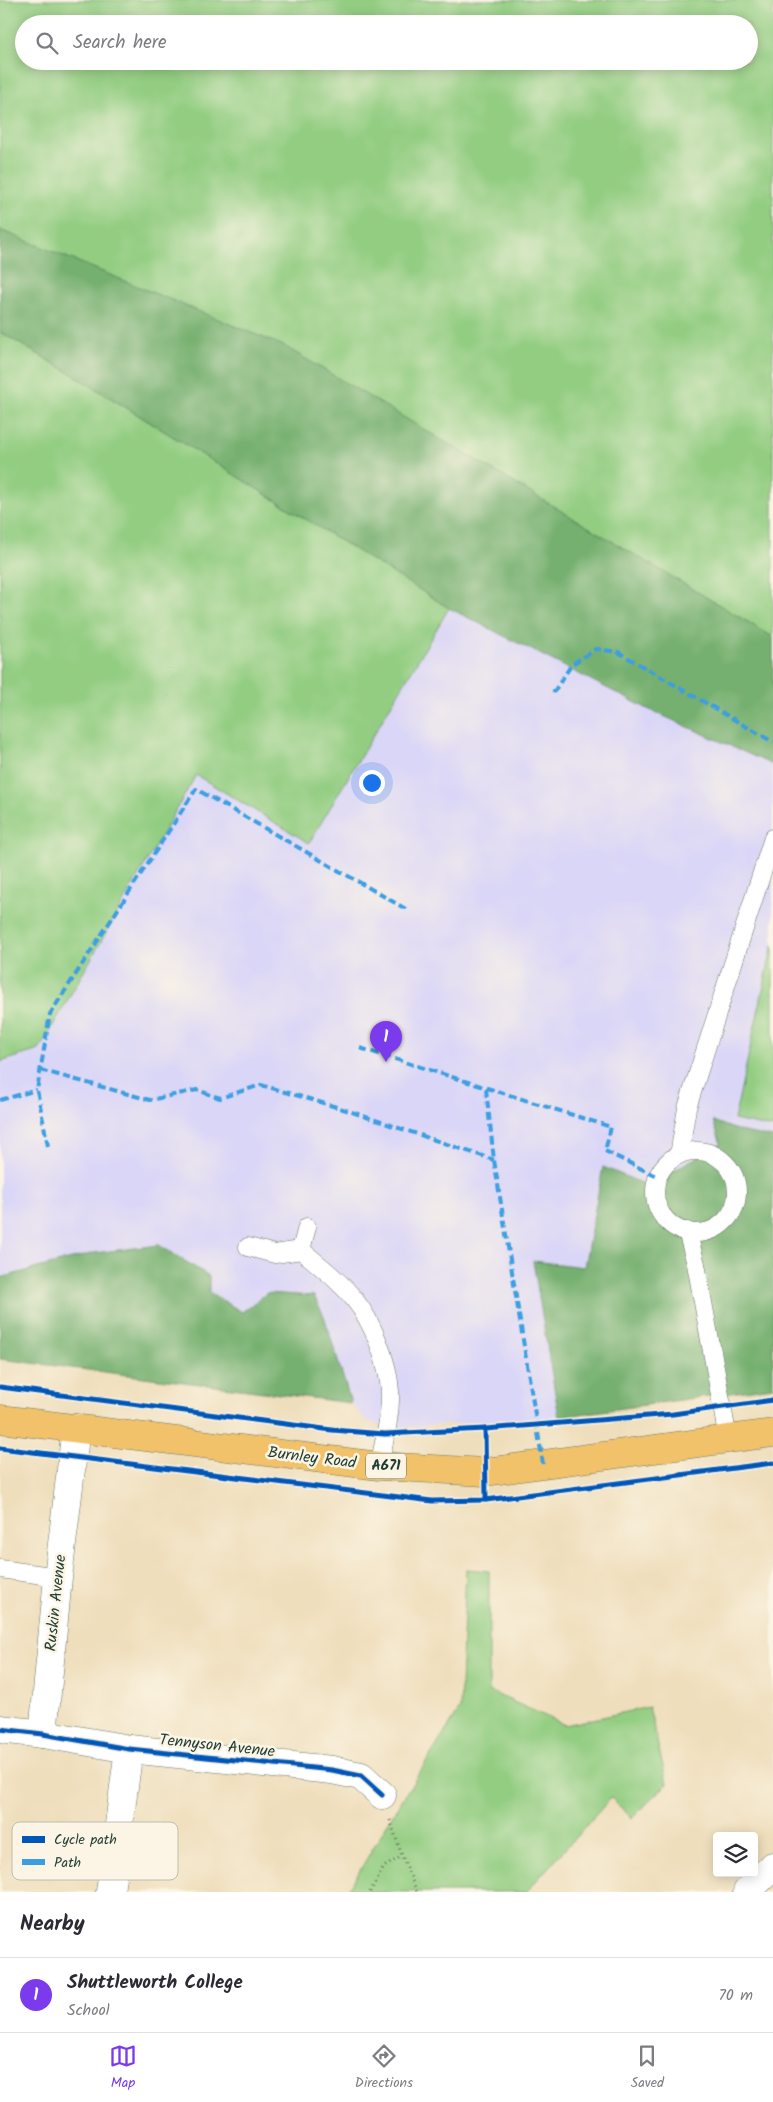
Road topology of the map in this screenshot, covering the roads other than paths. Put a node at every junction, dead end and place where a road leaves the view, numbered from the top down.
1 (773, 838) edge
2 (679, 1155) junction
3 (307, 1227) dead end
4 (686, 1231) junction
5 (248, 1247) dead end
6 (302, 1250) junction
7 (0, 1419) edge
8 (76, 1428) junction
9 (773, 1433) edge
10 (728, 1439) junction
11 (379, 1466) junction
12 (0, 1569) edge
13 (58, 1577) junction
14 (0, 1730) edge
15 (44, 1734) junction
16 (129, 1749) junction
17 (382, 1795) road end
18 (119, 1822) edge
19 (773, 1866) edge
20 (747, 1892) edge

1 - 2 lane
2 - 4 lane
2 - 4 lane
3 - 6 lane
4 - 10 lane
5 - 6 lane
6 - 11 lane
7 - 8 main road, Burnley Road / A671
8 - 11 main road, Burnley Road / A671
8 - 13 street, Ruskin Avenue
9 - 10 main road, Burnley Road / A671
10 - 11 main road, Burnley Road / A671
12 - 13 lane
13 - 15 street, Ruskin Avenue
14 - 15 street
15 - 16 street, Tennyson Avenue
16 - 17 street, Tennyson Avenue
16 - 18 street
19 - 20 street

